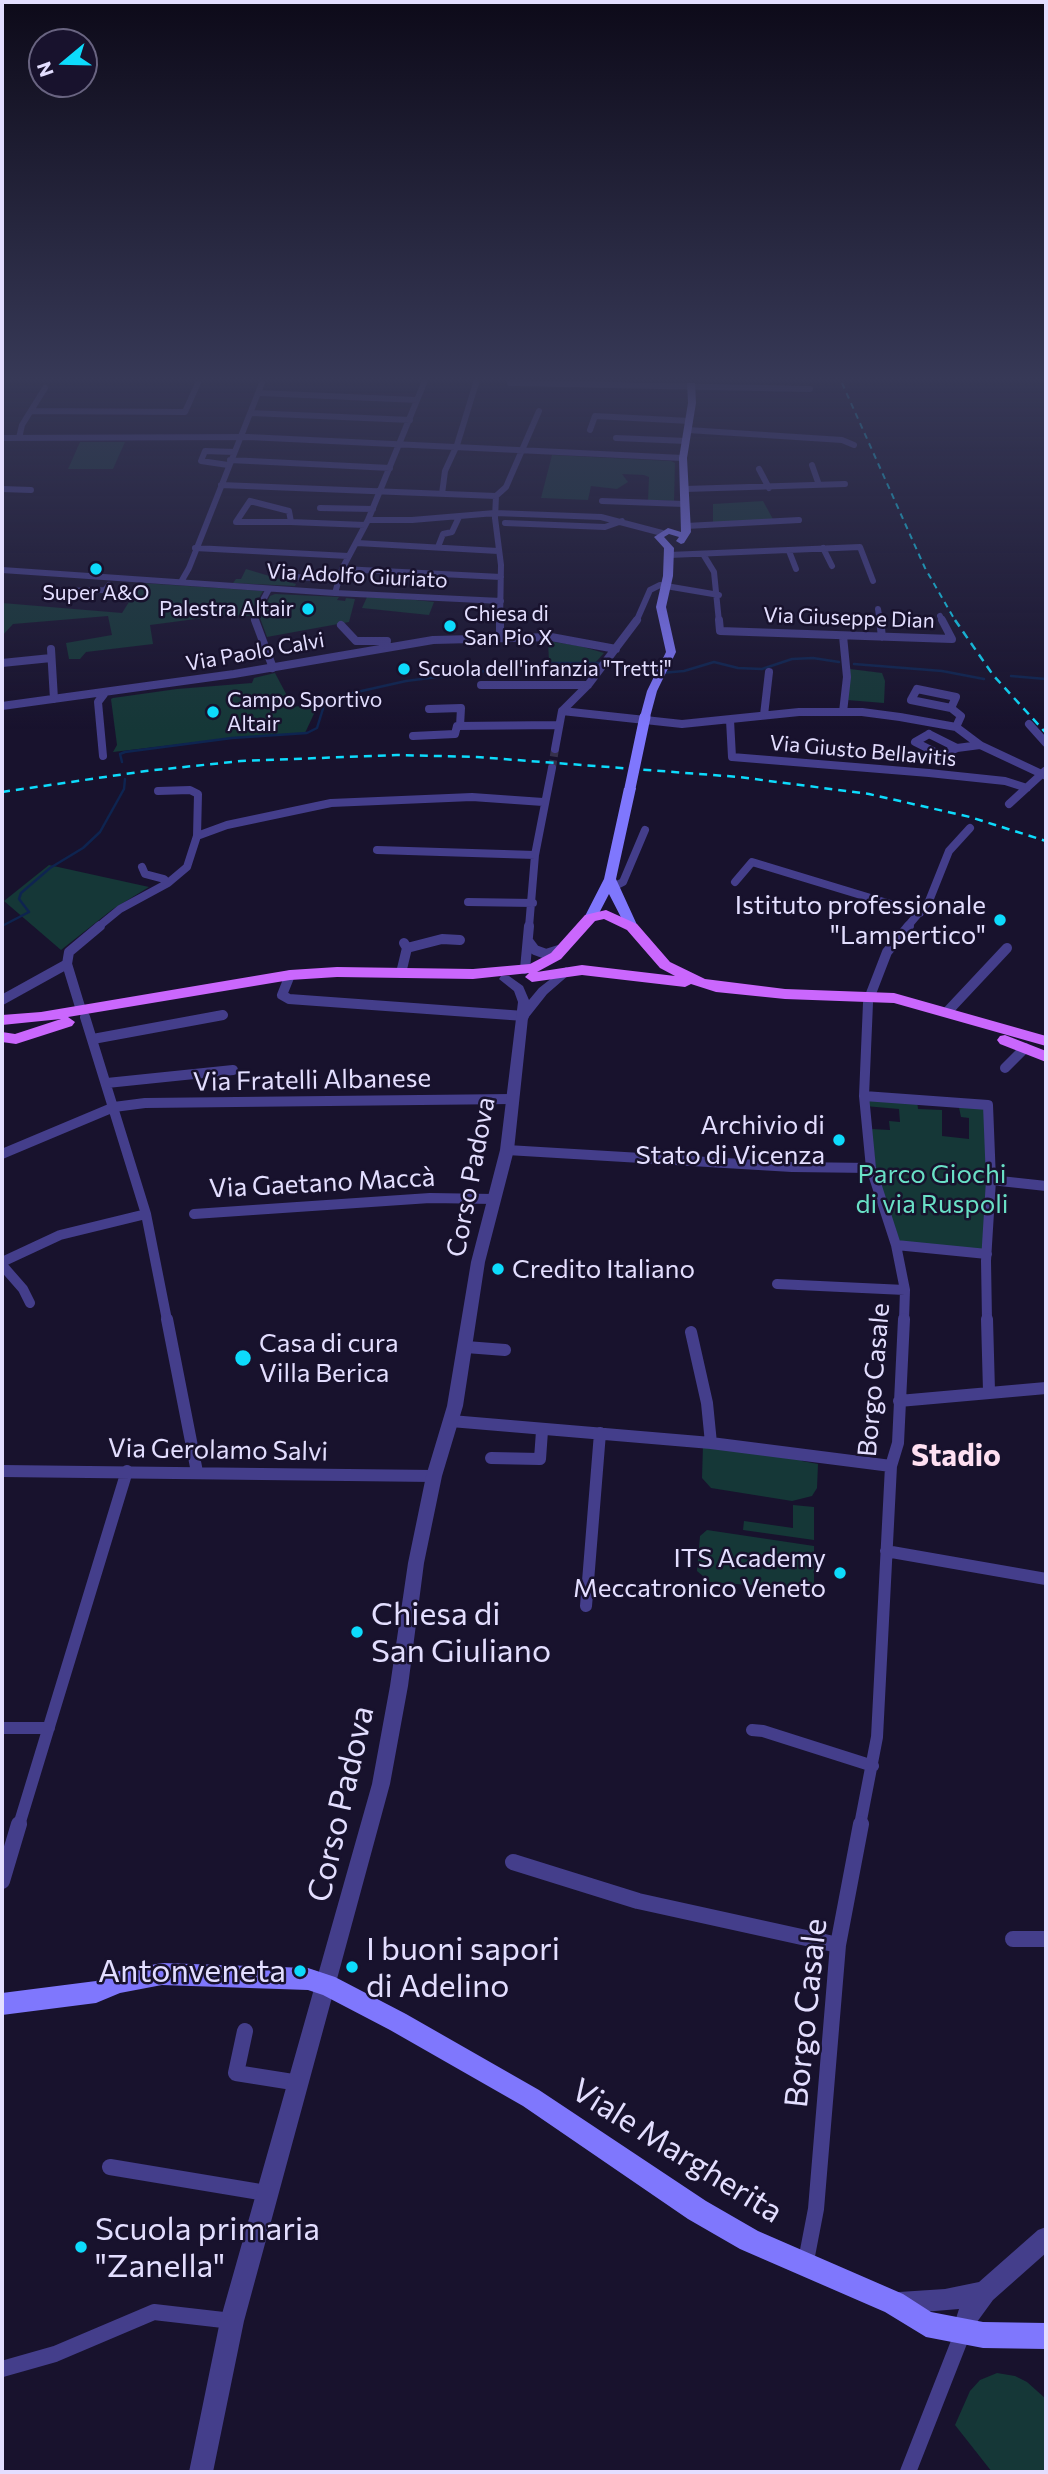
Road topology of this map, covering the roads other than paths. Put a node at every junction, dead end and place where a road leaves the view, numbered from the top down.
1 (215, 498) edge
2 (377, 498) edge
3 (496, 498) edge
4 (684, 498) edge
5 (602, 501) dead end
6 (684, 504) junction
7 (320, 508) dead end
8 (373, 509) junction
9 (495, 513) junction
10 (458, 517) junction
11 (799, 520) dead end
12 (622, 521) junction
13 (291, 522) junction
14 (367, 522) junction
15 (505, 523) dead end
16 (684, 530) junction
17 (666, 535) junction
18 (357, 543) junction
19 (438, 547) junction
20 (195, 548) junction
21 (823, 548) junction
22 (498, 551) junction
23 (789, 551) junction
24 (704, 554) junction
25 (673, 555) junction
26 (348, 556) junction
27 (832, 566) dead end
28 (342, 569) junction
29 (796, 569) dead end
30 (2, 570) edge
31 (294, 577) dead end
32 (501, 577) junction
33 (339, 579) junction
34 (873, 581) dead end
35 (181, 582) junction
36 (108, 585) dead end
37 (269, 589) junction
38 (61, 591) dead end
39 (665, 592) junction
40 (335, 593) junction
41 (719, 595) junction
42 (501, 601) junction
43 (878, 609) dead end
44 (940, 616) dead end
45 (341, 625) dead end
46 (843, 636) junction
47 (881, 637) junction
48 (500, 638) junction
49 (411, 643) junction
50 (51, 649) dead end
51 (616, 649) junction
52 (51, 658) junction
53 (2, 663) edge
54 (273, 668) junction
55 (769, 672) dead end
56 (481, 685) dead end
57 (588, 685) junction
58 (104, 694) junction
59 (54, 699) junction
60 (2, 706) edge
61 (951, 708) junction
62 (429, 709) dead end
63 (562, 711) junction
64 (843, 712) junction
65 (764, 715) junction
66 (730, 720) junction
67 (1029, 724) dead end
68 (460, 726) junction
69 (956, 727) junction
70 (558, 728) junction
71 (413, 736) dead end
72 (1046, 743) edge
73 (980, 745) junction
74 (957, 748) junction
75 (555, 749) tunnel mouth
76 (720, 755) dead end
77 (732, 755) junction
78 (103, 756) dead end
79 (552, 768) tunnel mouth
80 (1045, 773) edge
81 (1027, 788) junction
82 (158, 791) dead end
83 (545, 797) junction
84 (1009, 804) dead end
85 (970, 828) dead end
86 (646, 830) dead end
87 (197, 836) junction
88 (377, 850) dead end
89 (535, 855) junction
90 (142, 867) dead end
91 (735, 882) dead end
92 (168, 883) junction
93 (611, 883) junction
94 (468, 902) dead end
95 (533, 904) junction
96 (920, 913) junction
97 (585, 924) junction
98 (632, 927) junction
99 (460, 940) dead end
100 (529, 942) junction
101 (562, 948) junction
102 (1007, 948) dead end
103 (67, 964) junction
104 (582, 970) junction
105 (566, 971) junction
106 (660, 971) junction
107 (401, 973) junction
108 (473, 974) junction
109 (524, 974) junction
110 (290, 975) junction
111 (505, 979) junction
112 (2, 1000) edge
113 (869, 1000) junction
114 (947, 1012) junction
115 (83, 1013) junction
116 (223, 1015) dead end
117 (523, 1016) junction
118 (11, 1021) edge
119 (11, 1039) edge
120 (93, 1039) junction
121 (1046, 1041) edge
122 (1025, 1048) junction
123 (1046, 1057) edge
124 (1005, 1068) dead end
125 (233, 1070) dead end
126 (107, 1083) junction
127 (864, 1096) junction
128 (512, 1099) junction
129 (114, 1107) junction
130 (507, 1150) junction
131 (2, 1154) edge
132 (871, 1168) junction
133 (990, 1180) junction
134 (1046, 1186) edge
135 (494, 1199) junction
136 (194, 1213) dead end
137 (146, 1214) junction
138 (897, 1245) junction
139 (987, 1254) junction
140 (2, 1264) edge
141 (777, 1284) dead end
142 (905, 1290) junction
143 (30, 1303) dead end
144 (691, 1332) dead end
145 (466, 1347) junction
146 (505, 1350) dead end
147 (1046, 1388) edge
148 (989, 1391) junction
149 (900, 1401) junction
150 (451, 1421) junction
151 (542, 1431) junction
152 (600, 1433) junction
153 (711, 1443) junction
154 (491, 1458) dead end
155 (891, 1466) junction
156 (2, 1471) edge
157 (127, 1471) junction
158 (197, 1472) junction
159 (434, 1476) junction
160 (886, 1551) junction
161 (1046, 1579) edge
162 (586, 1606) dead end
163 (2, 1727) edge
164 (49, 1728) junction
165 (752, 1730) dead end
166 (873, 1766) junction
167 (513, 1862) dead end
168 (2, 1881) edge
169 (1013, 1939) dead end
170 (1046, 1939) edge
171 (838, 1945) junction
172 (327, 1985) junction
173 (2, 2004) edge
174 (245, 2031) dead end
175 (299, 2083) junction
176 (110, 2167) dead end
177 (266, 2193) junction
178 (1046, 2238) edge
179 (805, 2266) junction
180 (985, 2292) junction
181 (894, 2303) junction
182 (232, 2321) junction
183 (964, 2331) junction
184 (1046, 2336) edge
185 (2, 2370) edge
186 (201, 2472) edge
187 (908, 2472) edge

1 - 20 street
2 - 8 street
3 - 9 street
4 - 6 main road
5 - 6 street
6 - 16 main road
7 - 8 street
8 - 14 street
9 - 10 street
9 - 12 street
9 - 22 street
10 - 14 street
10 - 19 street
11 - 16 street
12 - 15 street
12 - 17 street
13 - 13 street
13 - 14 street
14 - 18 street
16 - 17 main road
16 - 17 main road
16 - 25 main road
17 - 25 main road
18 - 19 street
18 - 26 street
19 - 22 street
20 - 26 street
20 - 35 street
21 - 23 street
21 - 27 street
21 - 34 street
22 - 32 street
23 - 24 street
23 - 29 street
24 - 25 street
24 - 41 street
25 - 39 main road
26 - 28 street
28 - 32 street
28 - 33 street
30 - 35 street, Via Adolfo Giuriato
31 - 33 street
32 - 42 street
33 - 40 street
35 - 37 street, Via Adolfo Giuriato
36 - 38 street
37 - 40 street, Via Adolfo Giuriato
37 - 54 street
39 - 41 street
39 - 51 street
39 - 93 main road, bridge
40 - 42 street, Via Adolfo Giuriato
41 - 46 street, Via Giuseppe Dian
42 - 48 street
43 - 47 street
44 - 47 street, Via Giuseppe Dian
45 - 49 street, Via Paolo Calvi
46 - 47 street, Via Giuseppe Dian
46 - 64 street
48 - 49 street, Via Paolo Calvi
48 - 51 street, Via Paolo Calvi
49 - 54 street, Via Paolo Calvi
50 - 52 street
51 - 57 street
52 - 53 street
52 - 59 street
54 - 58 street, Via Paolo Calvi
55 - 65 street
56 - 57 street
57 - 63 street
58 - 59 street, Via Paolo Calvi
58 - 78 street
59 - 60 street, Via Paolo Calvi
61 - 61 street
61 - 69 street
62 - 68 street
63 - 66 street
63 - 70 street
64 - 65 street
64 - 69 street
65 - 66 street
66 - 77 street, Via Giusto Bellavitis
67 - 72 street
68 - 70 street
68 - 71 street
69 - 73 street
70 - 75 street
73 - 74 street
73 - 80 street
74 - 74 street
76 - 77 street
77 - 81 street, Via Giusto Bellavitis
79 - 83 street
80 - 81 street
81 - 84 street
82 - 87 street
83 - 87 street
83 - 89 street
85 - 96 street, Borgo Casale
86 - 93 street
87 - 92 street
88 - 89 street
89 - 95 street
90 - 92 street
91 - 96 street
92 - 103 street
93 - 97 main road
93 - 98 main road
94 - 95 street
95 - 100 street
96 - 113 street, Borgo Casale
97 - 98 main road
97 - 101 main road
97 - 104 main road
98 - 106 main road
99 - 107 street
100 - 101 street
100 - 109 street
101 - 109 main road
102 - 114 street
103 - 112 street
103 - 115 street
104 - 105 main road
104 - 106 main road
105 - 109 main road
105 - 117 street
106 - 113 main road
107 - 108 main road
107 - 110 main road
108 - 109 main road
108 - 111 main road
109 - 111 main road
110 - 115 main road
110 - 117 street
111 - 117 street, Corso Padova
113 - 114 main road
113 - 122 main road
113 - 127 street, Borgo Casale
114 - 121 main road
115 - 118 main road
115 - 119 main road
115 - 120 street
116 - 120 street
117 - 128 street, Corso Padova
118 - 119 main road
120 - 126 street
122 - 123 main road
122 - 124 street
125 - 126 street
126 - 129 street
127 - 132 street, Borgo Casale
127 - 133 street
128 - 129 street, Via Fratelli Albanese
128 - 130 street, Corso Padova
129 - 131 street, Via Fratelli Albanese
129 - 137 street
130 - 132 street
130 - 135 street, Corso Padova
132 - 138 street, Borgo Casale
133 - 134 street
133 - 139 street
135 - 136 street, Via Gaetano Maccà
135 - 145 street, Corso Padova
137 - 140 street
137 - 158 street
138 - 139 street
138 - 142 street, Borgo Casale
139 - 148 street
140 - 143 street
141 - 142 street
142 - 149 street, Borgo Casale
144 - 153 street
145 - 146 street
145 - 150 street, Corso Padova
147 - 148 street
148 - 149 street
149 - 155 street, Borgo Casale
150 - 151 street
150 - 159 street, Corso Padova
151 - 152 street
151 - 154 street
152 - 153 street
152 - 162 street
153 - 155 street
155 - 160 street, Borgo Casale
156 - 157 street, Via Gerolamo Salvi
157 - 158 street, Via Gerolamo Salvi
157 - 164 street
158 - 159 street, Via Gerolamo Salvi
159 - 172 street, Corso Padova
160 - 161 street
160 - 166 street, Borgo Casale
163 - 164 street
164 - 168 street
165 - 166 street
166 - 171 street, Borgo Casale
167 - 171 street
169 - 170 street
171 - 179 street, Borgo Casale
172 - 173 main road, Viale Margherita
172 - 175 street, Corso Padova
172 - 179 main road, Viale Margherita
174 - 175 street
175 - 177 street, Corso Padova
176 - 177 street
177 - 182 street, Corso Padova
178 - 180 street
179 - 181 main road, Viale Margherita
180 - 181 street
180 - 183 street
181 - 183 main road, Viale Margherita
182 - 185 street
182 - 186 street, Corso Padova
183 - 184 main road, Viale Margherita
183 - 187 street

